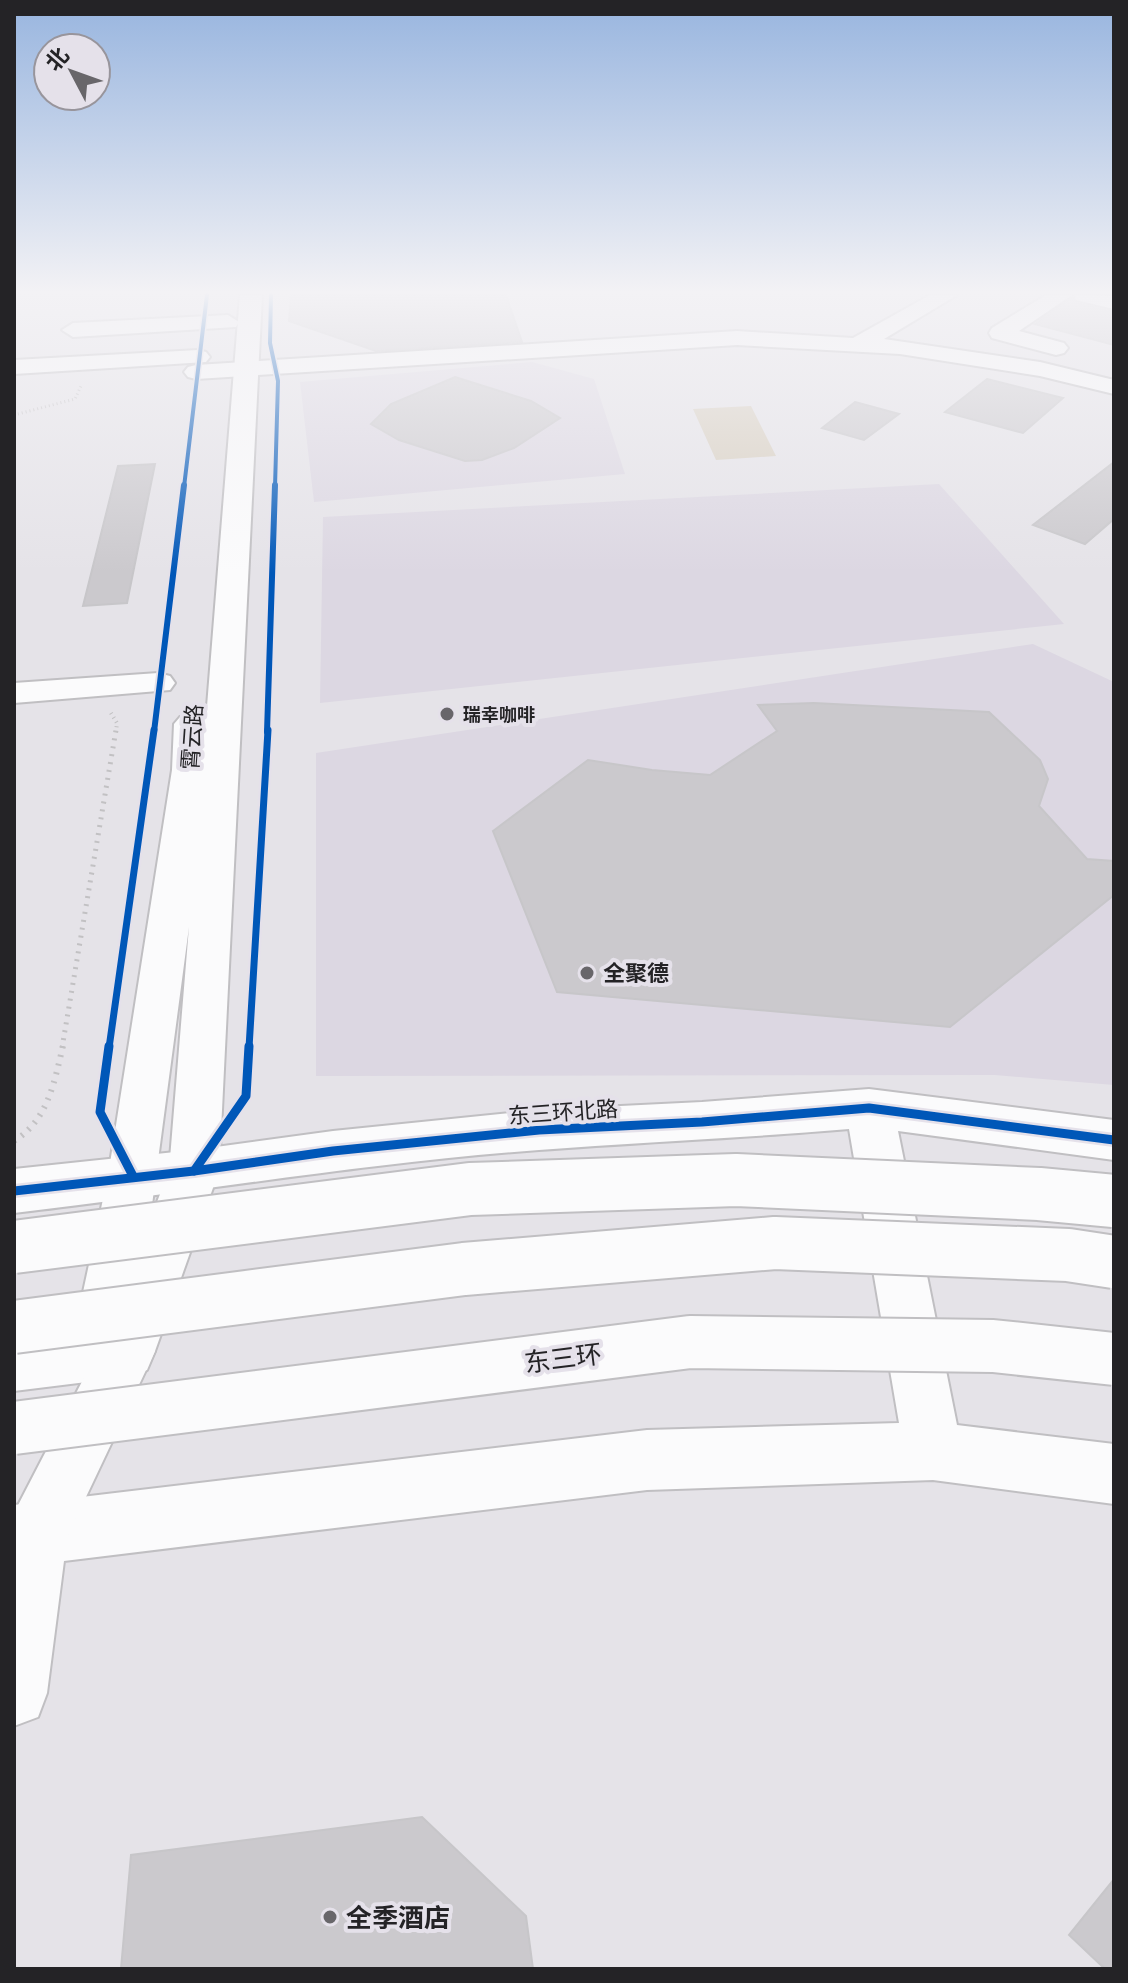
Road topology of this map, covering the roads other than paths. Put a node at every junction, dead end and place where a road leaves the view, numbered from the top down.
1 (214, 388) edge
2 (214, 388) edge
3 (158, 683) dead end
4 (14, 693) edge
5 (869, 1108) junction
6 (1114, 1140) edge
7 (194, 1171) junction
8 (133, 1176) junction
9 (14, 1191) edge
10 (1114, 1201) edge
11 (14, 1247) edge
12 (1114, 1262) edge
13 (14, 1327) edge
14 (113, 1353) junction
15 (1114, 1359) edge
16 (14, 1364) edge
17 (14, 1428) edge
18 (933, 1451) junction
19 (1114, 1474) edge
20 (26, 1534) edge
21 (14, 1693) edge

1 - 7 main road, 霄云路
2 - 8 main road, 霄云路
3 - 4 main road
5 - 6 main road, 东三环北路
5 - 7 main road, 东三环北路
5 - 18 main road
7 - 8 main road, 东三环北路
7 - 14 main road, 霄云路
8 - 9 main road, 东三环北路
8 - 14 main road, 霄云路
10 - 11 main road, bridge
12 - 13 main road, bridge
14 - 16 main road
14 - 20 main road
15 - 17 main road, 东三环, bridge
18 - 19 main road
18 - 20 main road
20 - 21 main road

